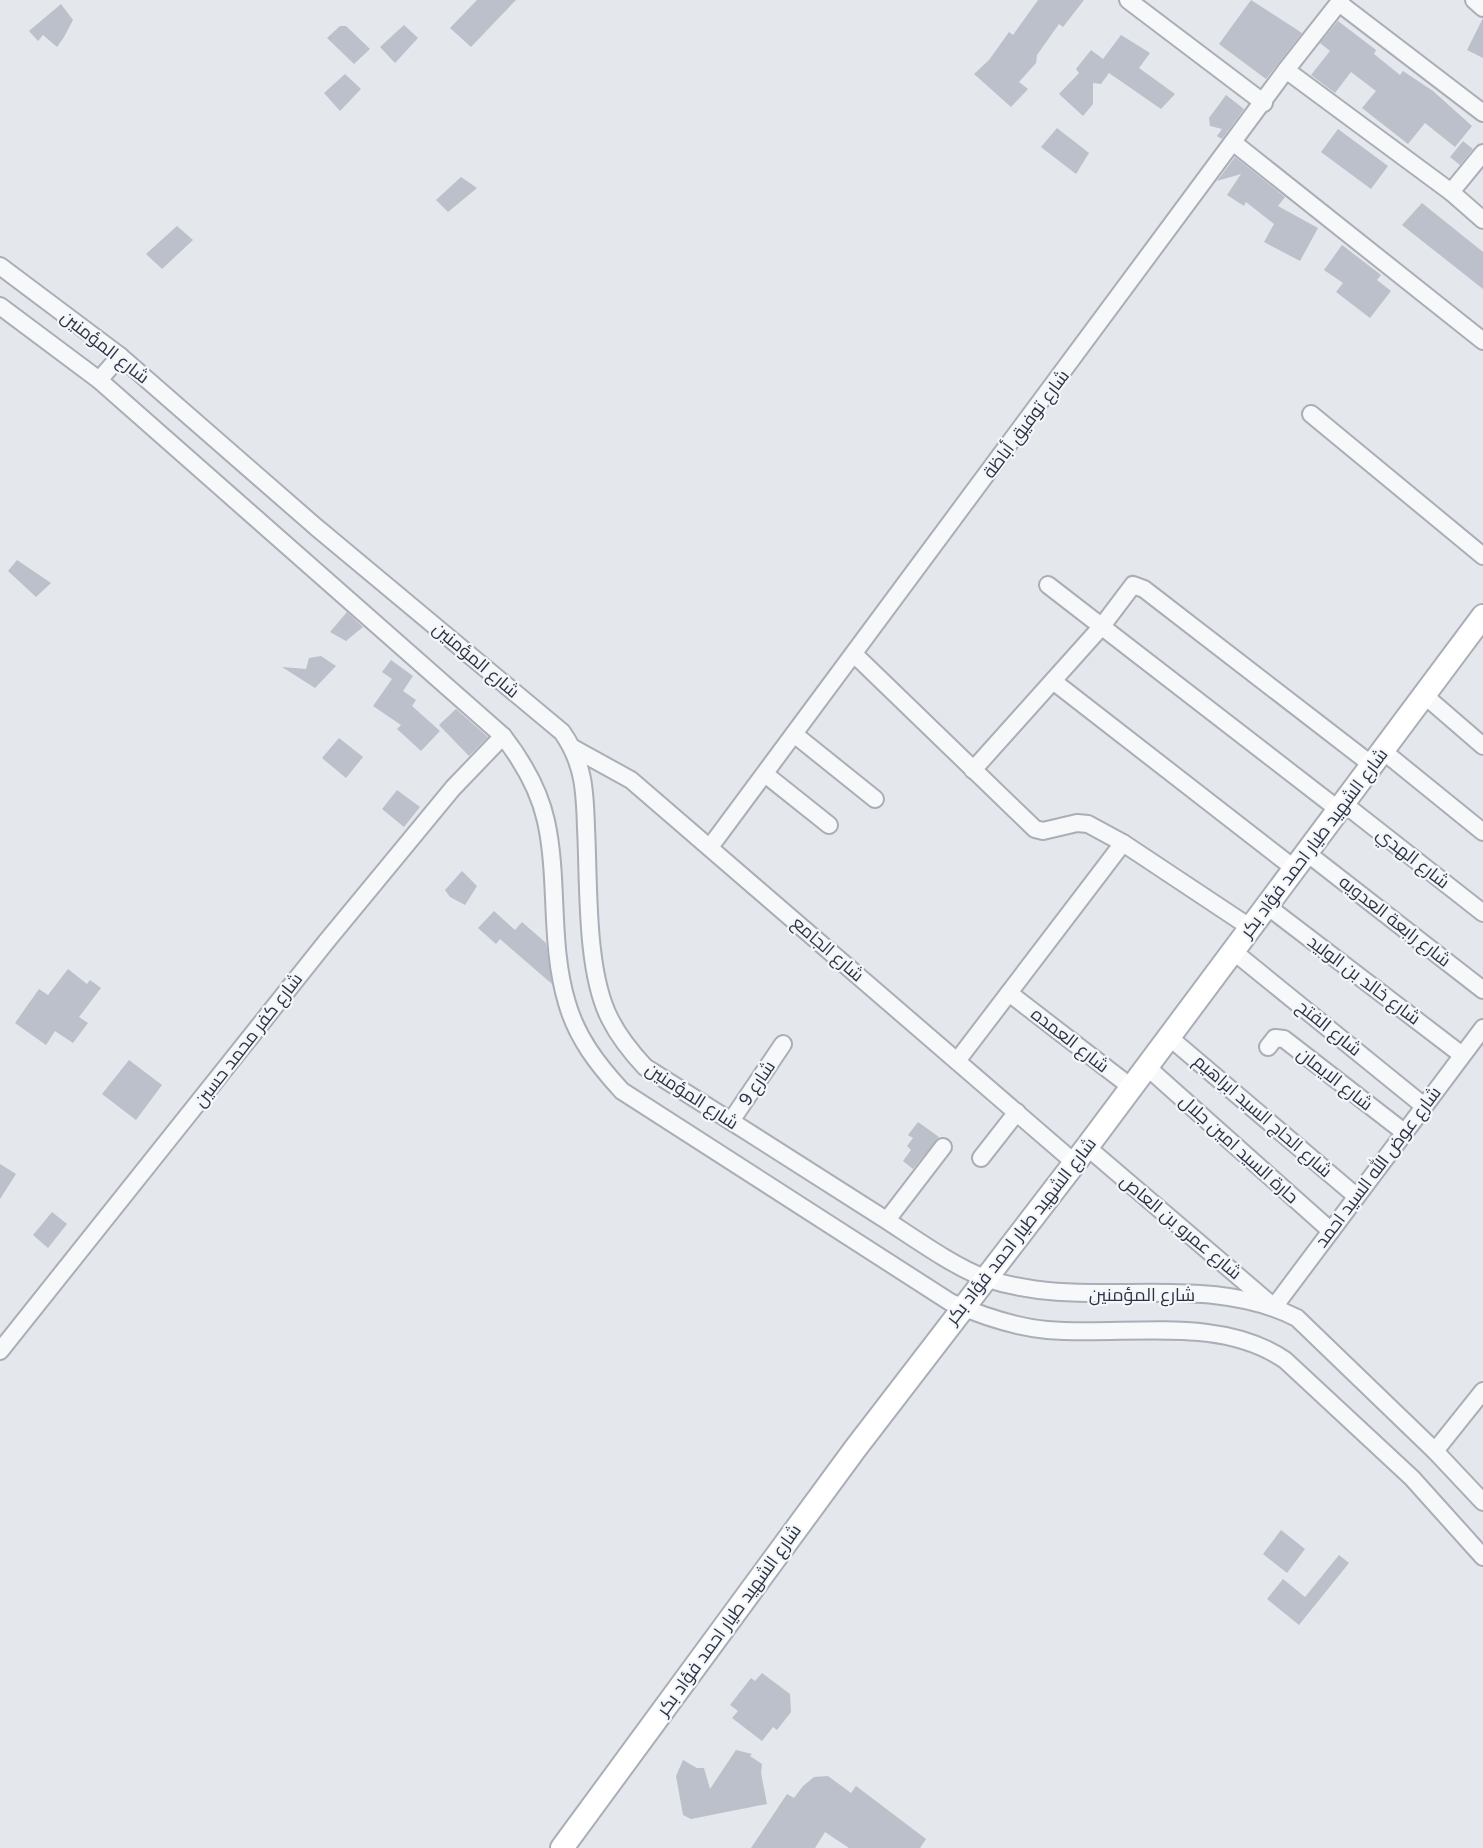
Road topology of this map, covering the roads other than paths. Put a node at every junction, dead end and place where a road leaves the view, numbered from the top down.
1 (1128, 0) edge
2 (1474, 0) edge
3 (1340, 2) edge
4 (1483, 8) edge
5 (1286, 70) junction
6 (1264, 103) junction
7 (1483, 112) edge
8 (1234, 143) junction
9 (1483, 153) edge
10 (1451, 192) junction
11 (1483, 220) edge
12 (0, 266) edge
13 (0, 306) edge
14 (1483, 341) edge
15 (120, 356) junction
16 (99, 380) junction
17 (1311, 414) dead end
18 (1483, 556) edge
19 (1048, 585) dead end
20 (1481, 622) edge
21 (1102, 626) junction
22 (854, 654) junction
23 (1053, 681) junction
24 (1424, 696) junction
25 (794, 734) junction
26 (503, 736) junction
27 (1483, 746) edge
28 (573, 748) junction
29 (1377, 758) junction
30 (973, 770) junction
31 (765, 774) junction
32 (875, 799) dead end
33 (1341, 807) junction
34 (829, 825) dead end
35 (1483, 832) edge
36 (1123, 843) junction
37 (710, 848) junction
38 (1301, 861) junction
39 (1267, 906) junction
40 (1483, 913) edge
41 (1251, 928) junction
42 (1233, 951) junction
43 (1483, 990) edge
44 (1009, 993) junction
45 (1483, 1029) edge
46 (1169, 1037) junction
47 (783, 1044) dead end
48 (1268, 1047) dead end
49 (1462, 1055) junction
50 (957, 1061) junction
51 (1147, 1067) junction
52 (1131, 1087) junction
53 (1425, 1106) junction
54 (1017, 1112) junction
55 (731, 1121) junction
56 (1404, 1132) junction
57 (943, 1147) dead end
58 (1081, 1155) junction
59 (981, 1158) dead end
60 (1356, 1196) junction
61 (887, 1220) junction
62 (1331, 1231) junction
63 (985, 1278) junction
64 (1274, 1307) junction
65 (963, 1308) junction
66 (0, 1351) edge
67 (1483, 1391) edge
68 (1435, 1451) junction
69 (1483, 1502) edge
70 (1483, 1557) edge
71 (562, 1848) edge

1 - 6 street
2 - 4 street
3 - 5 street, شارع توفيق أباظة
3 - 7 street
5 - 6 street, شارع توفيق أباظة
5 - 10 street
6 - 8 street, شارع توفيق أباظة
8 - 14 street
8 - 22 street, شارع توفيق أباظة
9 - 10 street
10 - 11 street
12 - 15 street, شارع المؤمنين
13 - 16 street, شارع المؤمنين
15 - 16 street
15 - 28 street, شارع المؤمنين
16 - 26 street, شارع المؤمنين
17 - 18 street
19 - 21 street, شارع الهدي
20 - 24 street, شارع الشهيد طيار احمد فؤاد بكر
21 - 23 street
21 - 29 street
21 - 33 street, شارع الهدي
22 - 25 street, شارع توفيق أباظة
22 - 30 street
23 - 30 street
23 - 38 street, شارع رابعة العدويه
24 - 27 street
24 - 29 street, شارع الشهيد طيار احمد فؤاد بكر
25 - 31 street, شارع توفيق أباظة
25 - 32 street
26 - 65 street, شارع المؤمنين
26 - 66 street, شارع كفر محمد حسين
28 - 37 street, شارع الجامع
28 - 55 street, شارع المؤمنين
29 - 33 street, شارع الشهيد طيار احمد فؤاد بكر
29 - 35 street
30 - 36 street
31 - 34 street
31 - 37 street, شارع توفيق أباظة
33 - 38 street, شارع الشهيد طيار احمد فؤاد بكر
33 - 40 street, شارع الهدي
36 - 41 street
36 - 44 street
37 - 50 street, شارع الجامع
38 - 39 street, شارع الشهيد طيار احمد فؤاد بكر
38 - 43 street, شارع رابعة العدويه
39 - 41 street, شارع الشهيد طيار احمد فؤاد بكر
39 - 49 street, شارع خالد بن الوليد
41 - 42 street, شارع الشهيد طيار احمد فؤاد بكر
42 - 46 street, شارع الشهيد طيار احمد فؤاد بكر
42 - 53 street, شارع الفتح
44 - 50 street
44 - 52 street, شارع العمده
45 - 49 street, شارع عوض الله السيد احمد
46 - 51 street, شارع الشهيد طيار احمد فؤاد بكر
46 - 60 street, شارع الحاج السيد ابراهيم
47 - 55 street, شارع 9
48 - 56 street, شارع الايمان
49 - 53 street, شارع عوض الله السيد احمد
50 - 54 street, شارع الجامع
51 - 52 street, شارع الشهيد طيار احمد فؤاد بكر
51 - 62 street, حارة السيد امين جلال
52 - 58 street, شارع الشهيد طيار احمد فؤاد بكر
53 - 56 street, شارع عوض الله السيد احمد
54 - 58 street, شارع الجامع
54 - 59 street
55 - 61 street, شارع المؤمنين
56 - 60 street, شارع عوض الله السيد احمد
57 - 61 street
58 - 63 street, شارع الشهيد طيار احمد فؤاد بكر
58 - 64 street, شارع عمرو بن العاص
60 - 62 street, شارع عوض الله السيد احمد
61 - 63 street, شارع المؤمنين
62 - 64 street, شارع عوض الله السيد احمد
63 - 64 street, شارع المؤمنين
63 - 65 street, شارع الشهيد طيار احمد فؤاد بكر
64 - 68 street, شارع المؤمنين
65 - 70 street, شارع المؤمنين
65 - 71 street, شارع الشهيد طيار احمد فؤاد بكر
67 - 68 street
68 - 69 street, شارع المؤمنين

